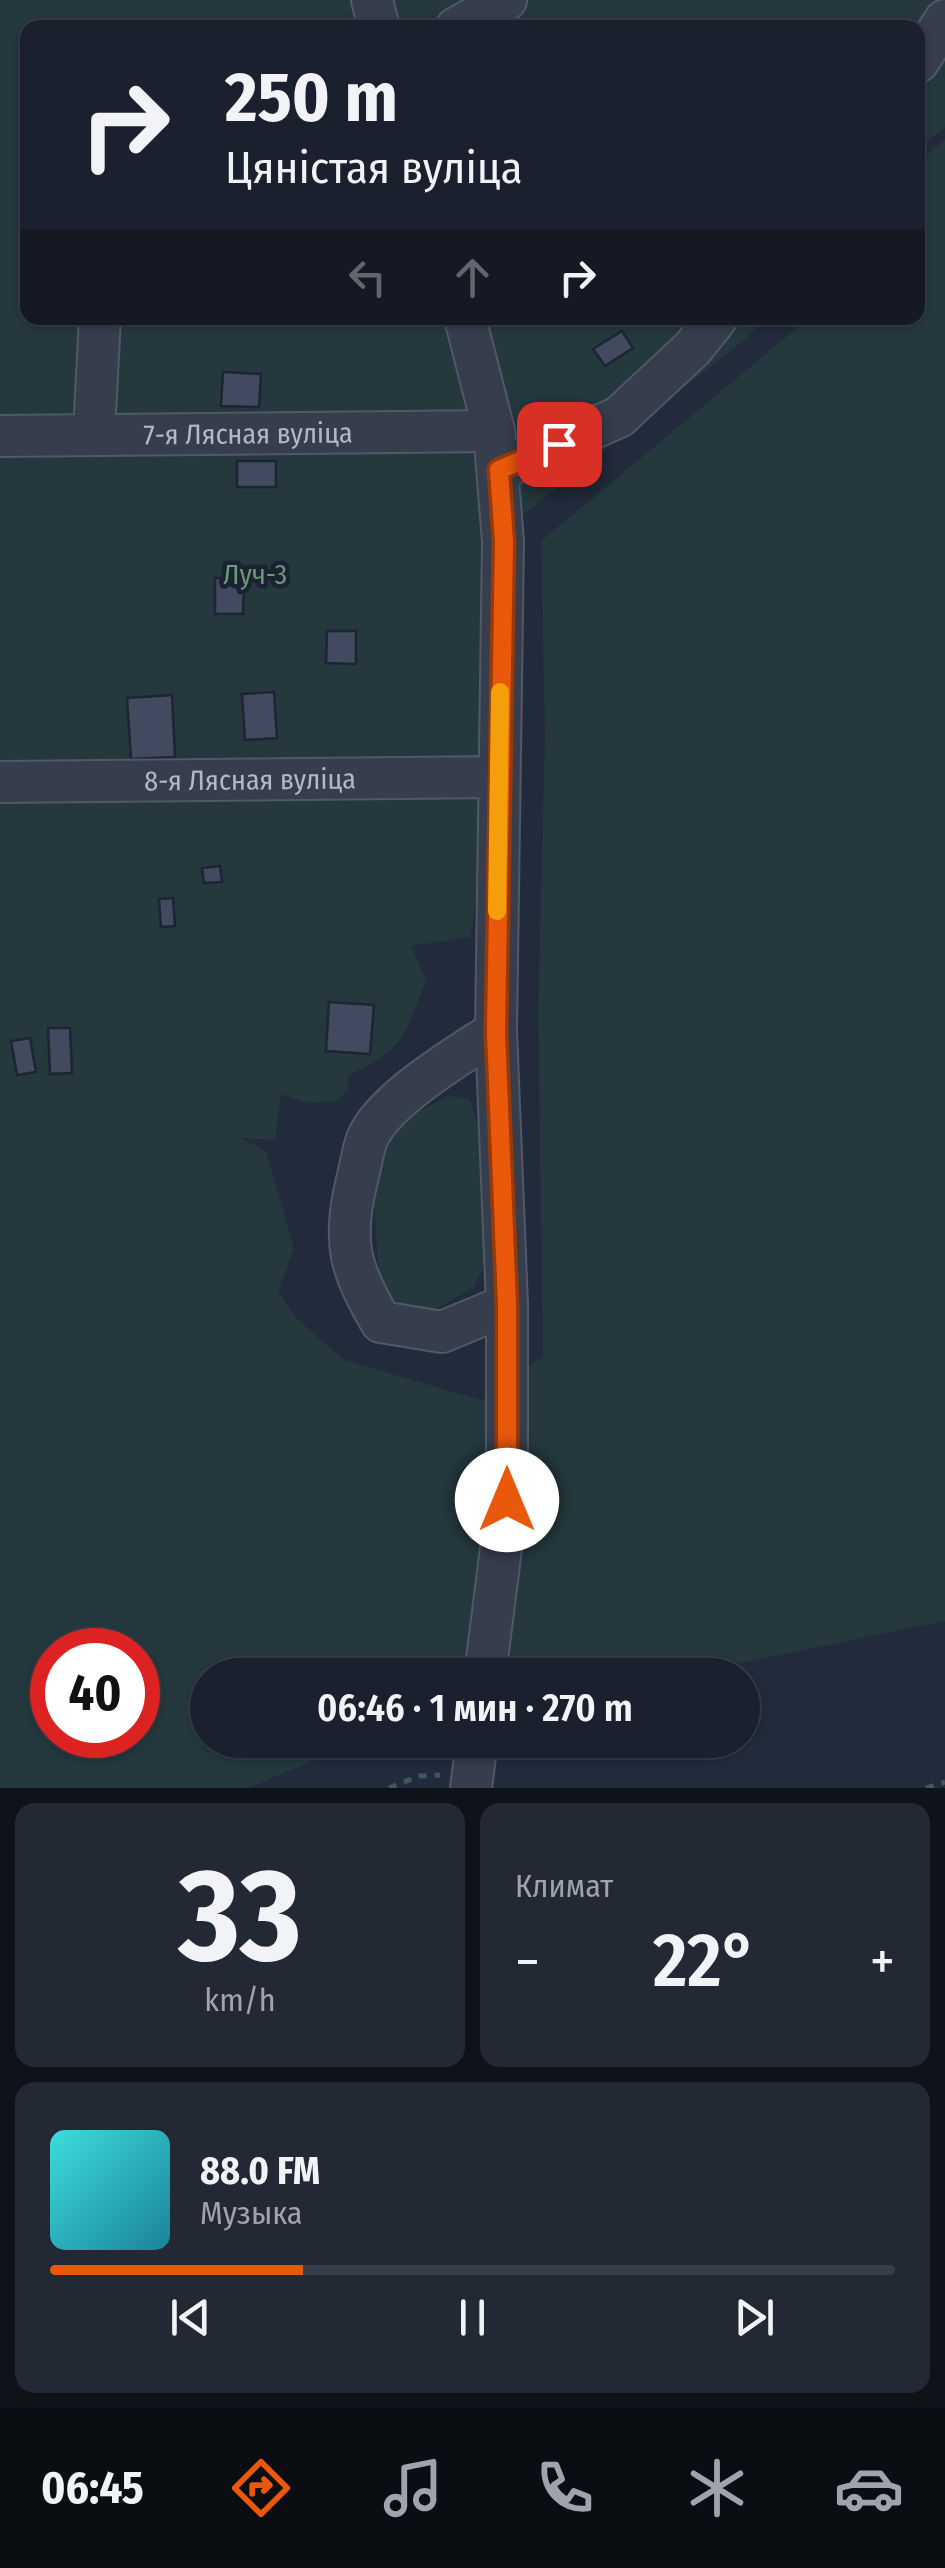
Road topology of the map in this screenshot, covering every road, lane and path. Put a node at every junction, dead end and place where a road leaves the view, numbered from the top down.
1 (506, 0) edge
2 (470, 20) edge
3 (945, 20) edge
4 (925, 51) edge
5 (100, 325) edge
6 (467, 325) edge
7 (711, 325) edge
8 (94, 432) junction
9 (0, 436) edge
10 (497, 451) junction
11 (498, 776) junction
12 (0, 782) edge
13 (496, 1032) junction
14 (507, 1305) junction
15 (487, 1658) edge
16 (473, 1767) edge
17 (945, 1782) edge
18 (389, 1788) edge
19 (926, 1788) edge

1 - 2 street
3 - 4 street
5 - 8 street
6 - 10 street
7 - 10 street
8 - 9 street, 7-я Лясная вуліца
8 - 10 street, 7-я Лясная вуліца
10 - 11 street
11 - 12 street, 8-я Лясная вуліца
11 - 13 street
13 - 14 street
13 - 14 street
14 - 15 street
16 - 18 path
17 - 19 path

